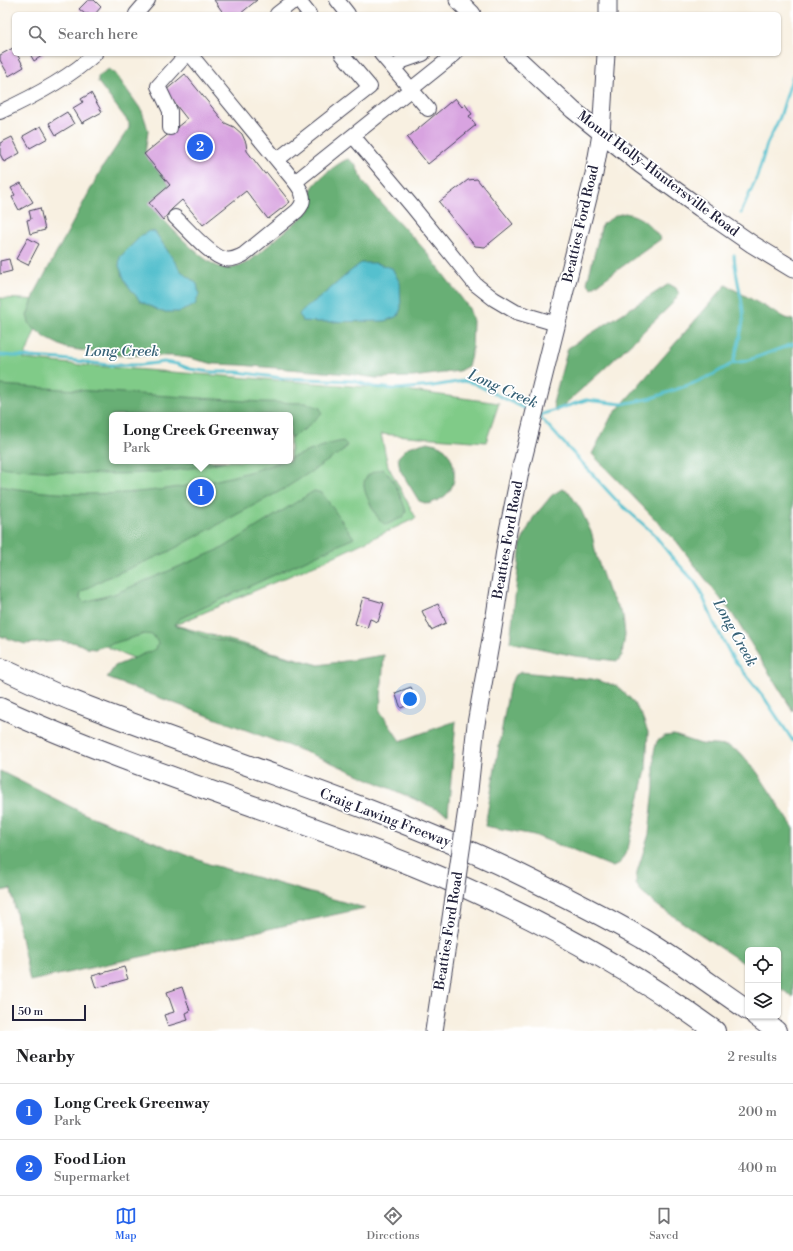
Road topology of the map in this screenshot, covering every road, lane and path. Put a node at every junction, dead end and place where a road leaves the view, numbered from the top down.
1 (148, 0) edge
2 (296, 0) edge
3 (337, 0) edge
4 (458, 0) edge
5 (608, 0) edge
6 (138, 12) edge
7 (280, 12) edge
8 (307, 12) edge
9 (346, 12) edge
10 (470, 12) edge
11 (608, 12) edge
12 (92, 56) edge
13 (186, 56) edge
14 (190, 56) edge
15 (344, 56) edge
16 (385, 56) edge
17 (417, 56) edge
18 (452, 56) edge
19 (515, 56) edge
20 (606, 56) edge
21 (393, 68) junction
22 (410, 89) junction
23 (428, 109) dead end
24 (0, 112) edge
25 (170, 128) dead end
26 (601, 134) junction
27 (353, 136) junction
28 (278, 160) junction
29 (295, 182) junction
30 (175, 217) dead end
31 (793, 269) edge
32 (558, 324) junction
33 (0, 668) edge
34 (0, 708) edge
35 (745, 1008) edge
36 (760, 1019) edge
37 (434, 1031) edge
38 (716, 1031) edge
39 (776, 1031) edge

1 - 6 street
2 - 7 street
2 - 8 street
3 - 9 street
4 - 10 main road
5 - 11 main road
12 - 24 street
13 - 25 street
14 - 28 street
15 - 28 street
16 - 21 street
17 - 21 street
18 - 22 street
19 - 26 main road, Mount Holly-Huntersville Road
20 - 26 main road, Beatties Ford Road
21 - 22 street
22 - 23 street
22 - 27 street
26 - 31 main road, Mount Holly-Huntersville Road
26 - 32 main road, Beatties Ford Road
27 - 29 street
27 - 32 street
28 - 29 street
29 - 30 street
32 - 37 main road, Beatties Ford Road, bridge
33 - 35 highway, Craig Lawing Freeway
34 - 38 highway
36 - 39 highway

